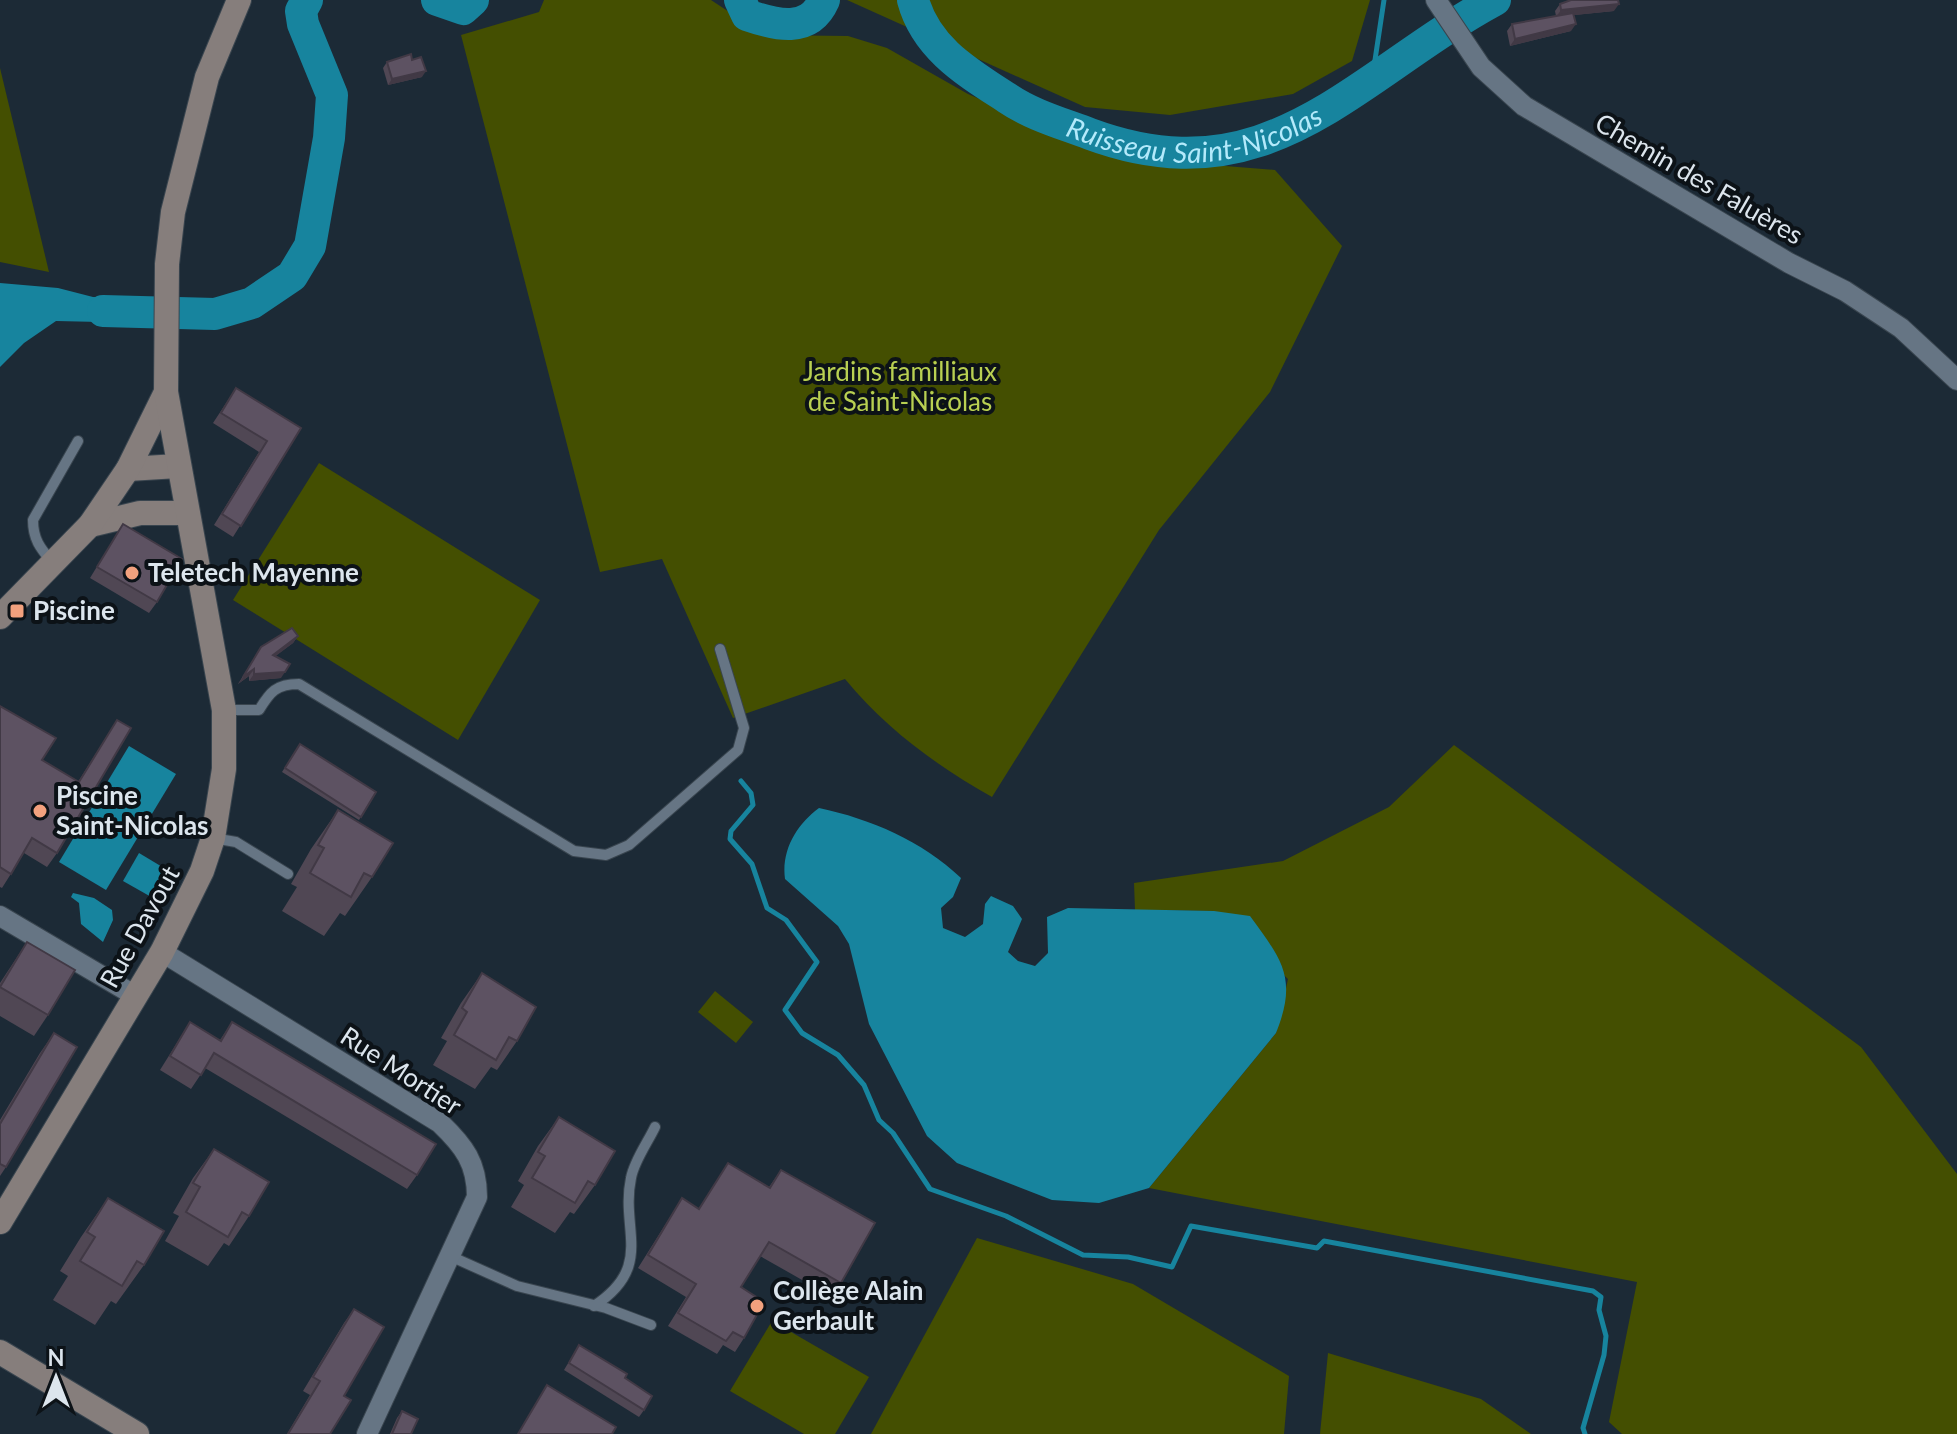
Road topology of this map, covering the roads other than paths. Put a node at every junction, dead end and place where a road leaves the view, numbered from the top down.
1 (239, 0) edge
2 (1439, 5) edge
3 (1957, 380) edge
4 (166, 392) junction
5 (78, 441) dead end
6 (178, 466) junction
7 (128, 469) junction
8 (187, 513) junction
9 (90, 525) junction
10 (54, 563) junction
11 (0, 617) edge
12 (720, 649) dead end
13 (224, 710) junction
14 (213, 838) junction
15 (288, 874) dead end
16 (3, 923) edge
17 (162, 952) junction
18 (134, 995) junction
19 (655, 1127) dead end
20 (0, 1222) edge
21 (450, 1256) junction
22 (594, 1306) junction
23 (651, 1325) dead end
24 (0, 1352) edge
25 (137, 1434) edge
26 (367, 1434) edge

1 - 4 street, Rue Davout
2 - 3 street, Chemin des Faluères
4 - 6 street, Rue Davout
4 - 7 street
5 - 10 lane
6 - 7 street
6 - 8 street, Rue Davout
7 - 9 street
8 - 9 street
8 - 13 street, Rue Davout
9 - 10 street
10 - 11 street
12 - 13 lane
13 - 14 street, Rue Davout
14 - 15 lane
14 - 17 street, Rue Davout
16 - 18 street
17 - 18 street, Rue Davout
17 - 21 street, Rue Mortier
18 - 20 street, Rue Davout
19 - 22 lane
21 - 22 lane
21 - 26 street, Rue Mortier
22 - 23 lane
24 - 25 street

